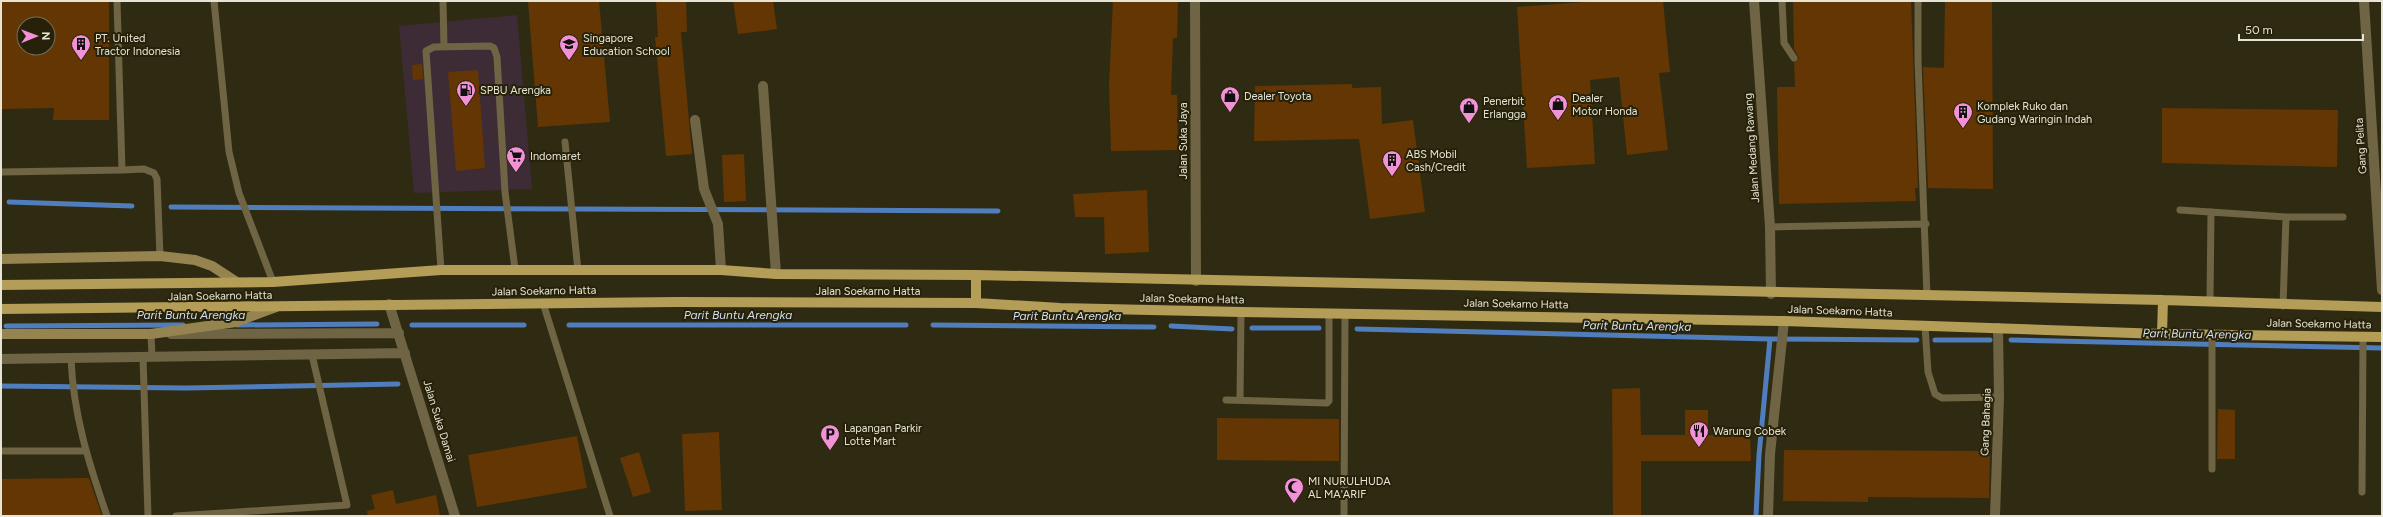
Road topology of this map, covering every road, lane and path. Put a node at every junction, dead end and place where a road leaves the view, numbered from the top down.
1 (117, 1) edge
2 (214, 1) edge
3 (443, 1) edge
4 (1195, 1) edge
5 (1754, 1) edge
6 (1782, 1) edge
7 (1918, 1) edge
8 (2364, 1) edge
9 (444, 47) junction
10 (1794, 58) dead end
11 (763, 86) dead end
12 (695, 120) dead end
13 (565, 142) dead end
14 (122, 170) junction
15 (1, 172) edge
16 (2180, 210) dead end
17 (2211, 212) junction
18 (2286, 217) junction
19 (2343, 217) dead end
20 (1926, 224) junction
21 (1770, 227) junction
22 (160, 256) junction
23 (1, 259) edge
24 (515, 269) junction
25 (441, 270) junction
26 (721, 270) junction
27 (578, 271) junction
28 (776, 274) junction
29 (976, 275) junction
30 (235, 281) junction
31 (1196, 281) junction
32 (273, 282) junction
33 (1, 285) edge
34 (2382, 290) edge
35 (1771, 294) junction
36 (1928, 296) junction
37 (2163, 300) junction
38 (2210, 302) junction
39 (543, 303) junction
40 (976, 303) junction
41 (389, 304) junction
42 (2283, 306) junction
43 (276, 307) junction
44 (2382, 307) edge
45 (1, 310) edge
46 (1241, 312) junction
47 (1345, 313) junction
48 (1329, 314) junction
49 (1784, 324) junction
50 (1925, 326) junction
51 (1998, 328) junction
52 (399, 333) junction
53 (1, 334) edge
54 (151, 334) junction
55 (2162, 334) junction
56 (2212, 336) junction
57 (2382, 337) edge
58 (2362, 340) junction
59 (405, 353) junction
60 (312, 355) junction
61 (148, 357) junction
62 (71, 358) junction
63 (1, 359) edge
64 (1999, 397) junction
65 (1226, 400) dead end
66 (1240, 400) junction
67 (1, 451) edge
68 (85, 451) junction
69 (2212, 469) dead end
70 (2362, 492) dead end
71 (107, 516) edge
72 (148, 516) edge
73 (176, 516) edge
74 (456, 516) edge
75 (610, 516) edge
76 (1344, 516) edge
77 (1768, 516) edge
78 (1995, 516) edge

1 - 14 lane
2 - 32 lane
3 - 9 lane
4 - 31 street, Jalan Suka Jaya
5 - 21 street, Jalan Medang Rawang
6 - 10 lane
7 - 20 lane
8 - 34 street, Gang Pelita
9 - 24 lane
9 - 25 lane
11 - 28 street
12 - 26 street
13 - 27 lane
14 - 15 lane
14 - 22 lane
16 - 17 lane
17 - 18 lane
17 - 38 lane
18 - 19 lane
18 - 42 lane
20 - 21 lane
20 - 36 lane
21 - 35 street, Jalan Medang Rawang
22 - 23 street, Jalan Soekarno Hatta
22 - 30 street, Jalan Soekarno Hatta
24 - 25 main road, Jalan Soekarno Hatta
24 - 27 main road, Jalan Soekarno Hatta
25 - 32 main road, Jalan Soekarno Hatta
26 - 27 main road, Jalan Soekarno Hatta
26 - 28 main road, Jalan Soekarno Hatta
28 - 29 main road, Jalan Soekarno Hatta
29 - 31 main road, Jalan Soekarno Hatta
29 - 40 main road
30 - 32 main road, Jalan Soekarno Hatta
30 - 33 main road, Jalan Soekarno Hatta
31 - 35 main road, Jalan Soekarno Hatta
35 - 36 main road, Jalan Soekarno Hatta
36 - 37 main road, Jalan Soekarno Hatta
37 - 38 main road, Jalan Soekarno Hatta
37 - 55 main road
38 - 42 main road, Jalan Soekarno Hatta
39 - 40 main road, Jalan Soekarno Hatta
39 - 41 main road, Jalan Soekarno Hatta
39 - 75 lane
40 - 46 main road, Jalan Soekarno Hatta
41 - 43 main road, Jalan Soekarno Hatta
41 - 52 street, Jalan Suka Damai
42 - 44 main road, Jalan Soekarno Hatta
43 - 45 main road, Jalan Soekarno Hatta
43 - 54 street
46 - 48 main road, Jalan Soekarno Hatta
46 - 66 lane
47 - 48 main road, Jalan Soekarno Hatta
47 - 49 main road, Jalan Soekarno Hatta
47 - 76 lane
48 - 66 lane
49 - 50 main road, Jalan Soekarno Hatta
49 - 77 street
50 - 51 main road, Jalan Soekarno Hatta
50 - 64 lane
51 - 55 main road, Jalan Soekarno Hatta
51 - 64 street, Gang Bahagia
52 - 54 street
52 - 59 street, Jalan Suka Damai
53 - 54 street
54 - 61 lane
55 - 56 main road, Jalan Soekarno Hatta
56 - 58 main road, Jalan Soekarno Hatta
56 - 69 lane
57 - 58 main road, Jalan Soekarno Hatta
58 - 70 lane
59 - 60 street
59 - 74 street, Jalan Suka Damai
60 - 61 street
60 - 73 lane
61 - 62 street
61 - 72 lane
62 - 63 street
62 - 68 lane
64 - 78 street, Gang Bahagia
65 - 66 lane
67 - 68 lane
68 - 71 lane

